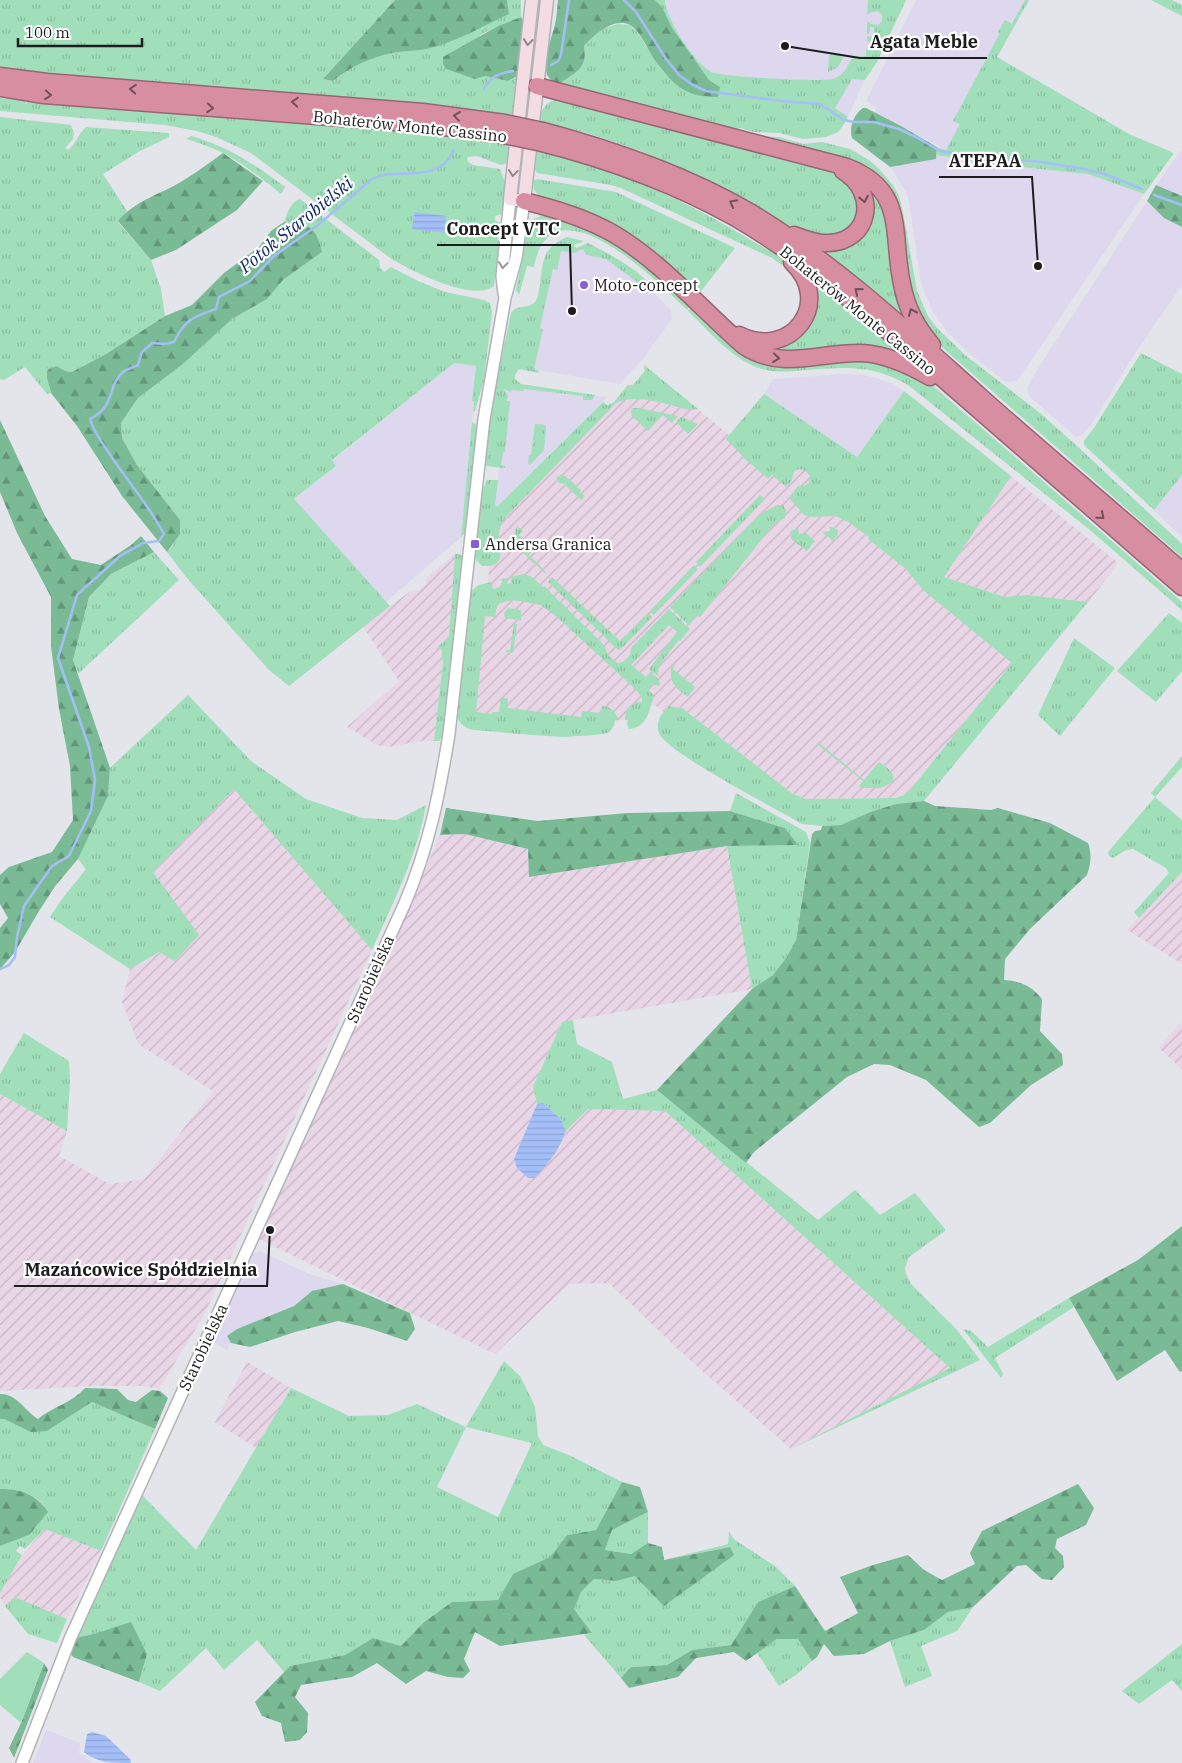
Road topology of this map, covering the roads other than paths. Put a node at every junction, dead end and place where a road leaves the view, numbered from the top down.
1 (532, 0) edge
2 (547, 0) edge
3 (0, 76) edge
4 (530, 85) junction
5 (0, 88) edge
6 (505, 129) junction
7 (816, 159) junction
8 (517, 200) junction
9 (769, 231) junction
10 (708, 313) junction
11 (960, 386) junction
12 (1182, 571) edge
13 (1182, 587) edge
14 (22, 1763) edge

1 -> 4 main road
2 - 4 main road
6 -> 3 highway, Bohaterów Monte Cassino
4 - 7 highway
4 - 8 main road
5 -> 6 highway, Bohaterów Monte Cassino
6 - 9 highway, Bohaterów Monte Cassino, bridge
7 -> 9 highway
11 -> 7 highway
8 - 10 highway
8 - 14 street, Starobielska
9 - 10 highway
9 - 11 highway, Bohaterów Monte Cassino
10 -> 11 highway
11 - 12 highway, Bohaterów Monte Cassino
11 -> 13 highway, Bohaterów Monte Cassino

